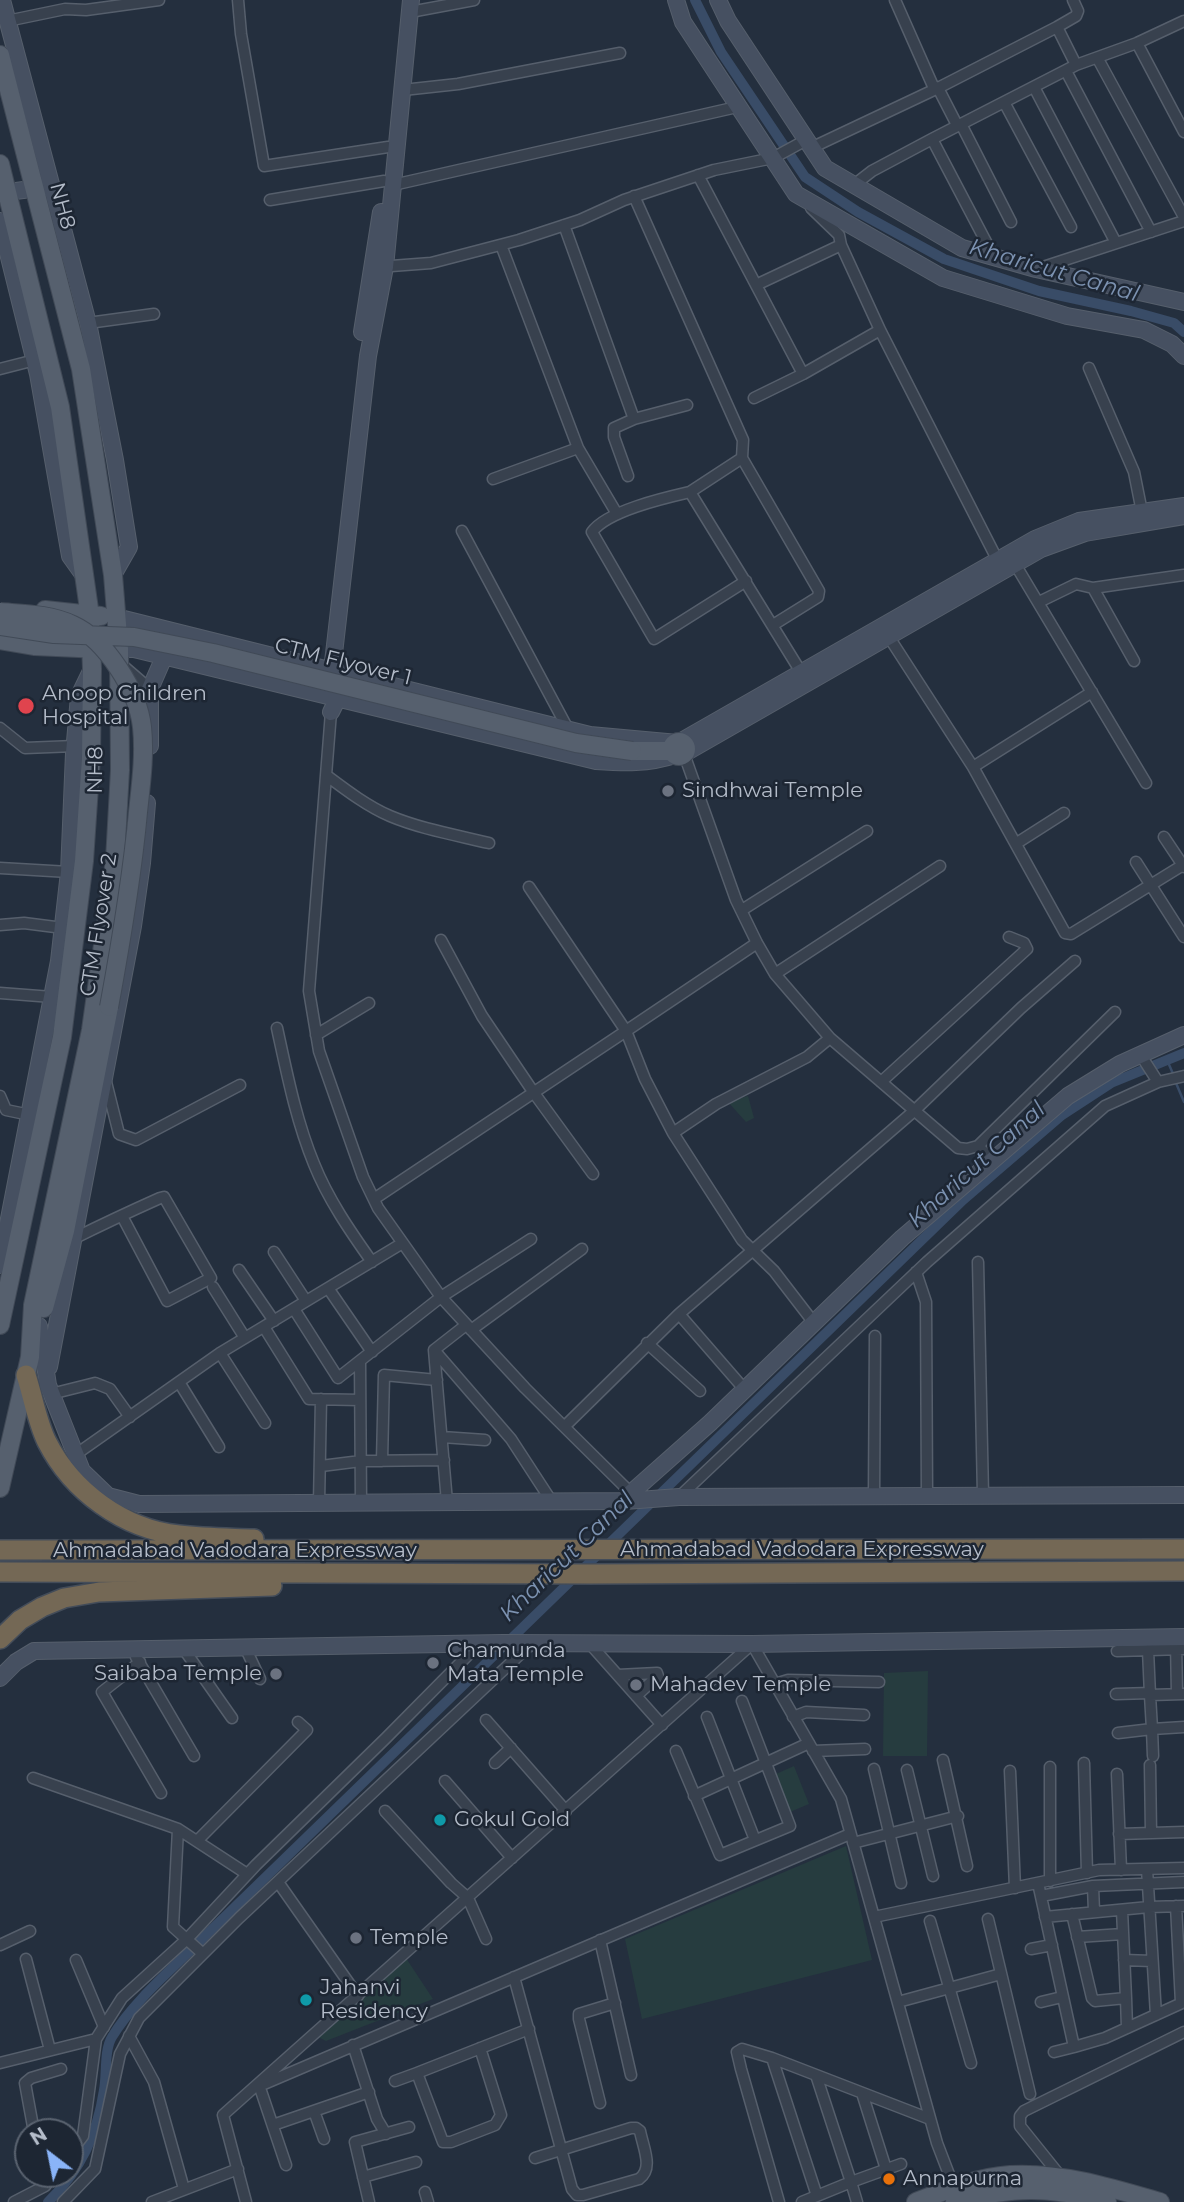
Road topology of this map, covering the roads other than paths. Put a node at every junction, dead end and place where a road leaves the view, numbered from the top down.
1 (2, 0) edge
2 (159, 0) edge
3 (238, 0) edge
4 (474, 0) edge
5 (676, 0) edge
6 (718, 0) edge
7 (895, 0) edge
8 (1073, 0) edge
9 (408, 4) edge
10 (7, 21) junction
11 (1184, 21) edge
12 (1057, 27) junction
13 (1137, 43) junction
14 (620, 53) dead end
15 (0, 55) edge
16 (1098, 59) junction
17 (1071, 68) junction
18 (1034, 87) junction
19 (938, 88) junction
20 (402, 90) junction
21 (1004, 102) junction
22 (737, 107) junction
23 (959, 125) junction
24 (1184, 132) edge
25 (932, 139) junction
26 (807, 143) junction
27 (388, 147) junction
28 (774, 158) junction
29 (0, 163) edge
30 (698, 176) junction
31 (389, 183) junction
32 (854, 185) junction
33 (43, 188) junction
34 (4, 192) edge
35 (796, 194) junction
36 (634, 196) junction
37 (270, 200) dead end
38 (1184, 219) edge
39 (0, 221) edge
40 (1011, 222) dead end
41 (564, 225) junction
42 (1071, 227) dead end
43 (1151, 232) junction
44 (1116, 243) junction
45 (500, 245) junction
46 (841, 245) junction
47 (994, 257) junction
48 (379, 267) junction
49 (1036, 269) junction
50 (756, 285) junction
51 (1184, 302) edge
52 (153, 314) dead end
53 (88, 323) junction
54 (880, 331) junction
55 (1184, 356) edge
56 (35, 359) junction
57 (1089, 368) dead end
58 (0, 369) edge
59 (803, 374) junction
60 (754, 398) dead end
61 (687, 405) dead end
62 (634, 419) junction
63 (578, 448) junction
64 (741, 458) junction
65 (628, 476) dead end
66 (493, 479) dead end
67 (690, 492) junction
68 (1184, 506) edge
69 (617, 514) junction
70 (1184, 516) edge
71 (1143, 517) junction
72 (462, 531) dead end
73 (1005, 565) junction
74 (113, 575) junction
75 (1184, 575) edge
76 (85, 577) junction
77 (746, 581) junction
78 (1093, 587) junction
79 (1039, 602) junction
80 (0, 605) edge
81 (0, 612) edge
82 (90, 616) junction
83 (116, 617) junction
84 (773, 625) junction
85 (0, 626) edge
86 (885, 631) junction
87 (0, 640) edge
88 (92, 649) junction
89 (119, 655) junction
90 (164, 657) junction
91 (1134, 661) dead end
92 (92, 668) junction
93 (326, 669) junction
94 (804, 677) junction
95 (150, 689) junction
96 (1092, 692) junction
97 (332, 702) junction
98 (0, 727) edge
99 (568, 729) junction
100 (75, 746) junction
101 (679, 751) junction
102 (973, 767) junction
103 (326, 775) junction
104 (1146, 783) dead end
105 (1064, 813) dead end
106 (867, 831) dead end
107 (1164, 837) dead end
108 (489, 842) dead end
109 (1017, 843) junction
110 (1136, 862) dead end
111 (940, 866) dead end
112 (1183, 866) edge
113 (0, 868) edge
114 (69, 872) junction
115 (1151, 886) junction
116 (529, 887) dead end
117 (742, 910) junction
118 (0, 925) edge
119 (63, 928) junction
120 (1009, 937) dead end
121 (1184, 937) edge
122 (441, 940) dead end
123 (757, 943) junction
124 (1075, 961) dead end
125 (775, 974) junction
126 (0, 993) edge
127 (52, 997) junction
128 (369, 1003) dead end
129 (1115, 1012) dead end
130 (277, 1028) dead end
131 (626, 1031) junction
132 (316, 1035) junction
133 (1184, 1035) edge
134 (830, 1038) junction
135 (53, 1039) junction
136 (1140, 1054) junction
137 (105, 1076) junction
138 (1184, 1076) edge
139 (881, 1082) junction
140 (1158, 1082) junction
141 (240, 1085) dead end
142 (534, 1093) junction
143 (0, 1096) edge
144 (914, 1111) junction
145 (30, 1115) junction
146 (673, 1133) junction
147 (978, 1146) junction
148 (992, 1160) junction
149 (593, 1174) dead end
150 (374, 1199) junction
151 (122, 1216) junction
152 (4, 1225) edge
153 (75, 1238) junction
154 (531, 1238) dead end
155 (401, 1244) junction
156 (582, 1249) dead end
157 (753, 1250) junction
158 (274, 1252) dead end
159 (372, 1262) junction
160 (978, 1262) dead end
161 (0, 1265) edge
162 (239, 1270) dead end
163 (916, 1272) junction
164 (213, 1287) dead end
165 (328, 1288) junction
166 (441, 1297) junction
167 (306, 1301) junction
168 (294, 1309) junction
169 (679, 1314) junction
170 (814, 1323) junction
171 (269, 1324) junction
172 (0, 1325) edge
173 (39, 1326) junction
174 (468, 1327) junction
175 (875, 1336) dead end
176 (246, 1338) junction
177 (648, 1343) junction
178 (435, 1350) junction
179 (372, 1352) junction
180 (220, 1353) junction
181 (360, 1361) junction
182 (28, 1366) junction
183 (46, 1376) junction
184 (437, 1380) junction
185 (179, 1382) junction
186 (745, 1390) junction
187 (700, 1391) dead end
188 (51, 1394) junction
189 (321, 1399) junction
190 (360, 1400) junction
191 (130, 1417) junction
192 (265, 1423) dead end
193 (565, 1426) junction
194 (442, 1437) junction
195 (485, 1440) dead end
196 (219, 1447) dead end
197 (75, 1455) junction
198 (444, 1460) junction
199 (361, 1461) junction
200 (382, 1461) junction
201 (321, 1466) junction
202 (0, 1488) edge
203 (983, 1495) junction
204 (1184, 1495) edge
205 (628, 1497) junction
206 (679, 1497) junction
207 (874, 1497) junction
208 (927, 1497) junction
209 (447, 1502) junction
210 (552, 1502) junction
211 (320, 1503) junction
212 (361, 1503) junction
213 (1184, 1549) edge
214 (0, 1550) edge
215 (380, 1551) junction
216 (1184, 1571) edge
217 (0, 1572) edge
218 (430, 1573) junction
219 (0, 1639) edge
220 (480, 1643) junction
221 (532, 1643) junction
222 (1180, 1643) edge
223 (590, 1644) junction
224 (752, 1644) junction
225 (245, 1647) junction
226 (183, 1648) junction
227 (1148, 1650) junction
228 (1117, 1651) dead end
229 (135, 1656) junction
230 (618, 1675) junction
231 (0, 1678) edge
232 (260, 1679) dead end
233 (878, 1682) dead end
234 (775, 1684) junction
235 (1116, 1694) dead end
236 (1151, 1694) junction
237 (1181, 1694) edge
238 (636, 1696) junction
239 (742, 1701) dead end
240 (864, 1715) dead end
241 (707, 1717) dead end
242 (793, 1717) junction
243 (232, 1718) dead end
244 (486, 1720) dead end
245 (298, 1722) dead end
246 (662, 1725) junction
247 (1184, 1727) edge
248 (1152, 1729) junction
249 (1118, 1733) dead end
250 (811, 1747) junction
251 (511, 1748) junction
252 (864, 1749) dead end
253 (676, 1751) dead end
254 (194, 1756) dead end
255 (943, 1760) dead end
256 (495, 1763) dead end
257 (766, 1763) junction
258 (1084, 1763) dead end
259 (1050, 1767) dead end
260 (874, 1769) dead end
261 (907, 1770) dead end
262 (1010, 1771) dead end
263 (1117, 1774) dead end
264 (33, 1778) dead end
265 (731, 1779) junction
266 (445, 1781) dead end
267 (161, 1793) dead end
268 (694, 1796) junction
269 (385, 1811) dead end
270 (566, 1811) junction
271 (958, 1816) junction
272 (921, 1825) junction
273 (178, 1829) junction
274 (1184, 1832) edge
275 (890, 1833) junction
276 (1151, 1833) junction
277 (1119, 1834) junction
278 (768, 1835) junction
279 (852, 1838) junction
280 (755, 1840) junction
281 (197, 1841) junction
282 (773, 1847) dead end
283 (512, 1858) junction
284 (967, 1866) dead end
285 (1184, 1868) edge
286 (1147, 1869) junction
287 (1121, 1870) junction
288 (1087, 1873) junction
289 (247, 1874) junction
290 (933, 1876) dead end
291 (1050, 1881) junction
292 (278, 1882) junction
293 (1184, 1882) edge
294 (901, 1883) dead end
295 (1038, 1883) junction
296 (1147, 1883) junction
297 (1093, 1886) junction
298 (1015, 1888) junction
299 (1041, 1896) junction
300 (468, 1898) junction
301 (1180, 1906) edge
302 (1149, 1907) junction
303 (1122, 1910) junction
304 (1094, 1912) junction
305 (1072, 1914) junction
306 (874, 1917) junction
307 (1045, 1917) junction
308 (988, 1919) dead end
309 (930, 1921) dead end
310 (30, 1931) dead end
311 (1123, 1934) junction
312 (1077, 1937) junction
313 (187, 1939) junction
314 (486, 1939) dead end
315 (600, 1941) junction
316 (0, 1945) edge
317 (1052, 1945) junction
318 (1031, 1949) dead end
319 (202, 1954) junction
320 (26, 1959) dead end
321 (1124, 1959) junction
322 (76, 1960) dead end
323 (1152, 1961) junction
324 (1001, 1974) junction
325 (514, 1977) junction
326 (949, 1989) junction
327 (358, 1996) junction
328 (1062, 1997) junction
329 (1126, 1998) junction
330 (898, 2002) junction
331 (1041, 2002) dead end
332 (1183, 2002) edge
333 (615, 2003) junction
334 (1156, 2015) junction
335 (104, 2027) junction
336 (1127, 2028) junction
337 (528, 2029) junction
338 (1184, 2032) edge
339 (129, 2036) junction
340 (96, 2039) junction
341 (354, 2045) junction
342 (1074, 2047) junction
343 (480, 2048) junction
344 (50, 2050) junction
345 (1054, 2052) dead end
346 (772, 2057) junction
347 (1, 2059) edge
348 (971, 2063) dead end
349 (61, 2069) dead end
350 (417, 2073) junction
351 (631, 2075) dead end
352 (816, 2075) junction
353 (395, 2081) dead end
354 (257, 2086) junction
355 (369, 2092) junction
356 (862, 2092) junction
357 (1030, 2094) dead end
358 (600, 2103) dead end
359 (314, 2111) junction
360 (31, 2118) edge
361 (930, 2119) junction
362 (272, 2125) junction
363 (409, 2127) dead end
364 (84, 2129) edge
365 (386, 2134) junction
366 (324, 2139) dead end
367 (561, 2151) junction
368 (535, 2158) dead end
369 (416, 2162) dead end
370 (901, 2164) dead end
371 (286, 2165) dead end
372 (238, 2169) junction
373 (886, 2169) junction
374 (363, 2176) junction
375 (1061, 2177) junction
376 (850, 2182) junction
377 (41, 2188) edge
378 (184, 2189) junction
379 (817, 2196) junction
380 (956, 2197) edge
381 (14, 2202) edge
382 (63, 2202) edge
383 (152, 2202) edge
384 (247, 2202) edge
385 (369, 2202) edge
386 (779, 2202) edge
387 (802, 2202) edge
388 (857, 2202) edge
389 (916, 2202) edge
390 (1107, 2202) edge
391 (1160, 2202) edge

1 - 10 street
2 - 10 street
3 - 27 street
4 - 9 street
5 - 22 street
6 - 26 street
7 - 19 street
8 - 12 street
9 - 20 street
9 - 27 street
10 - 33 street
11 - 13 street
12 - 17 street
12 - 19 street
13 - 16 street
13 - 24 street
14 - 20 street
15 - 33 main road, NH8
16 - 17 street
16 - 38 street
17 - 18 street
17 - 43 street
18 - 21 street
18 - 44 street
19 - 23 street
19 - 26 street
20 - 31 street
21 - 23 street
21 - 42 street
22 - 28 street
22 - 31 street
23 - 25 street
23 - 40 street
25 - 32 street
25 - 47 street
26 - 28 street
26 - 32 street
27 - 31 street
28 - 30 street
28 - 35 street
29 - 34 main road, NH8
30 - 36 street
30 - 50 street
31 - 37 street
31 - 48 street
32 - 47 street
33 - 34 street
33 - 53 street
33 - 74 main road, NH8
34 - 76 main road, NH8
35 - 46 street
35 - 55 street
36 - 41 street
36 - 64 street
38 - 43 street
39 - 56 street
41 - 45 street
41 - 62 street
43 - 44 street
44 - 49 street
45 - 48 street
45 - 63 street
46 - 50 street
46 - 54 street
47 - 49 street
48 - 93 street
49 - 51 street
50 - 59 street
52 - 53 street
53 - 74 street
54 - 59 street
54 - 73 street
56 - 58 street
56 - 76 street
57 - 71 street
59 - 60 street
61 - 62 street
62 - 65 street
63 - 66 street
63 - 69 street
64 - 67 street
64 - 84 street
67 - 69 street
67 - 77 street
68 - 71 street
69 - 77 street
70 - 71 street
71 - 73 street
72 - 99 street
73 - 79 street
73 - 86 street
74 - 83 main road, NH8
75 - 78 street
76 - 82 main road, NH8
77 - 84 street
78 - 79 street
78 - 91 street
79 - 96 street
80 - 82 main road
81 - 173 main road, CTM Flyover 2, bridge
82 - 83 main road
82 - 88 main road, NH8
83 - 89 main road, NH8
83 - 93 street
84 - 94 street
85 - 101 main road, CTM Flyover 1, bridge
86 - 94 street
86 - 102 street
87 - 88 main road
88 - 89 main road
88 - 92 main road, NH8
89 - 90 street
89 - 95 street
89 - 182 main road, NH8
90 - 95 street
90 - 97 street
92 - 100 street
92 - 135 main road, NH8
93 - 97 street
93 - 99 street
94 - 101 street
95 - 137 street
96 - 102 street
96 - 104 street
97 - 101 street
97 - 103 street
98 - 100 street
99 - 101 street
100 - 114 street
101 - 117 street
102 - 109 street
103 - 108 street
103 - 132 street
105 - 109 street
106 - 117 street
107 - 112 street
109 - 115 street
110 - 115 street
111 - 125 street
112 - 115 street
113 - 114 street
114 - 119 street
115 - 121 street
116 - 131 street
117 - 123 street
118 - 119 street
119 - 127 street
120 - 139 street
122 - 142 street
123 - 125 street
123 - 131 street
124 - 144 street
125 - 134 street
126 - 127 street
127 - 135 street
128 - 132 street
129 - 147 street
130 - 159 street
131 - 142 street
131 - 146 street
132 - 150 street
133 - 136 street
134 - 139 street
134 - 146 street
135 - 145 street
135 - 172 main road, NH8
136 - 140 street
136 - 148 street
137 - 141 street
137 - 153 street
138 - 140 street
139 - 144 street
140 - 163 street
142 - 149 street
142 - 150 street
143 - 145 street
144 - 147 street
144 - 157 street
145 - 152 street
146 - 157 street
147 - 148 street
148 - 170 street
150 - 155 street
151 - 151 street
151 - 153 street
152 - 161 street
153 - 183 street
154 - 166 street
155 - 159 street
155 - 166 street
156 - 174 street
157 - 169 street
157 - 170 street
158 - 167 street
159 - 165 street
160 - 203 street
162 - 171 street
163 - 206 street
163 - 208 street
164 - 176 street
165 - 167 street
165 - 179 street
166 - 174 street
166 - 179 street
167 - 168 street
168 - 171 street
168 - 181 street
169 - 177 street
169 - 186 street
170 - 186 street
171 - 176 street
171 - 189 street
173 - 182 main road, CTM Flyover 2
173 - 183 street
174 - 178 street
174 - 193 street
175 - 207 street
176 - 180 street
177 - 187 street
177 - 193 street
178 - 184 street
178 - 210 street
179 - 181 street
180 - 185 street
180 - 192 street
181 - 190 street
182 - 202 main road, NH8
182 - 215 highway
183 - 188 street
184 - 194 street
184 - 200 street
185 - 191 street
185 - 196 street
186 - 205 street
188 - 191 street
188 - 197 street
189 - 190 street
189 - 201 street
190 - 199 street
191 - 197 street
193 - 205 street
194 - 195 street
194 - 198 street
197 - 211 street
198 - 200 street
198 - 209 street
199 - 200 street
199 - 201 street
199 - 212 street
201 - 211 street
203 - 204 street
203 - 208 street
205 - 206 street
205 - 210 street
206 - 207 street
207 - 208 street
209 - 210 street
209 - 212 street
211 - 212 street
213 - 215 highway, Ahmadabad Vadodara Expressway
214 - 215 highway, Ahmadabad Vadodara Expressway
216 - 218 highway, Ahmadabad Vadodara Expressway
217 - 218 highway, Ahmadabad Vadodara Expressway
218 - 219 highway
220 - 221 street
220 - 225 street
220 - 289 street
221 - 223 street
221 - 292 street
222 - 224 street
222 - 227 street
222 - 237 street
223 - 224 street
223 - 230 street
224 - 234 street
224 - 246 street
225 - 226 street
225 - 232 street
226 - 229 street
226 - 243 street
227 - 228 street
227 - 236 street
229 - 231 street
229 - 254 street
229 - 267 street
230 - 238 street
230 - 238 street
233 - 234 street
234 - 242 street
235 - 236 street
236 - 237 street
236 - 248 street
238 - 246 street
239 - 257 street
240 - 242 street
241 - 265 street
242 - 250 street
244 - 251 street
245 - 281 street
246 - 270 street
247 - 248 street
248 - 249 street
248 - 276 street
250 - 252 street
250 - 257 street
250 - 279 street
251 - 256 street
251 - 270 street
253 - 268 street
255 - 271 street
257 - 265 street
257 - 278 street
258 - 288 street
259 - 291 street
260 - 275 street
261 - 272 street
262 - 298 street
263 - 277 street
264 - 273 street
265 - 268 street
265 - 280 street
266 - 283 street
268 - 280 street
269 - 300 street
270 - 283 street
271 - 272 street
271 - 284 street
272 - 275 street
272 - 290 street
273 - 281 street
273 - 313 street
274 - 276 street
275 - 279 street
275 - 294 street
276 - 277 street
277 - 287 street
278 - 280 street
278 - 282 street
279 - 306 street
279 - 315 street
281 - 289 street
283 - 300 street
285 - 286 street
286 - 287 street
286 - 296 street
287 - 288 street
288 - 291 street
289 - 313 street
291 - 295 street
292 - 319 street
292 - 327 street
293 - 296 street
295 - 298 street
295 - 299 street
296 - 297 street
296 - 302 street
297 - 299 street
297 - 304 street
298 - 306 street
299 - 307 street
300 - 314 street
300 - 327 street
301 - 302 street
301 - 332 street
302 - 303 street
302 - 323 street
303 - 304 street
303 - 311 street
304 - 305 street
305 - 307 street
305 - 312 street
306 - 330 street
307 - 317 street
308 - 324 street
309 - 326 street
310 - 316 street
311 - 312 street
311 - 321 street
312 - 329 street
313 - 319 street
313 - 335 street
315 - 325 street
315 - 333 street
317 - 318 street
317 - 328 street
319 - 339 street
320 - 344 street
321 - 323 street
321 - 329 street
322 - 335 street
323 - 334 street
324 - 326 street
324 - 357 street
325 - 337 street
325 - 341 street
326 - 330 street
326 - 348 street
327 - 354 street
328 - 331 street
328 - 342 street
329 - 336 street
330 - 361 street
332 - 334 street
333 - 351 street
333 - 358 street
334 - 336 street
335 - 340 street
336 - 342 street
337 - 343 street
337 - 367 street
338 - 375 street
339 - 378 street
339 - 382 street
340 - 344 street
340 - 364 street
341 - 354 street
341 - 355 street
342 - 345 street
343 - 350 street
343 - 350 street
344 - 347 street
346 - 352 street
346 - 379 street
346 - 386 street
349 - 360 street
350 - 353 street
352 - 356 street
352 - 376 street
354 - 362 street
354 - 372 street
355 - 359 street
355 - 365 street
356 - 361 street
356 - 373 street
359 - 362 street
359 - 366 street
361 - 380 street
362 - 371 street
363 - 365 street
365 - 374 street
367 - 367 street
367 - 368 street
369 - 374 street
370 - 373 street
372 - 378 street
372 - 384 street
373 - 376 street
374 - 385 street
375 - 380 main road
375 - 391 main road
376 - 379 street
376 - 388 street
377 - 381 street
378 - 383 street
379 - 387 street
380 - 389 main road
380 - 390 main road

